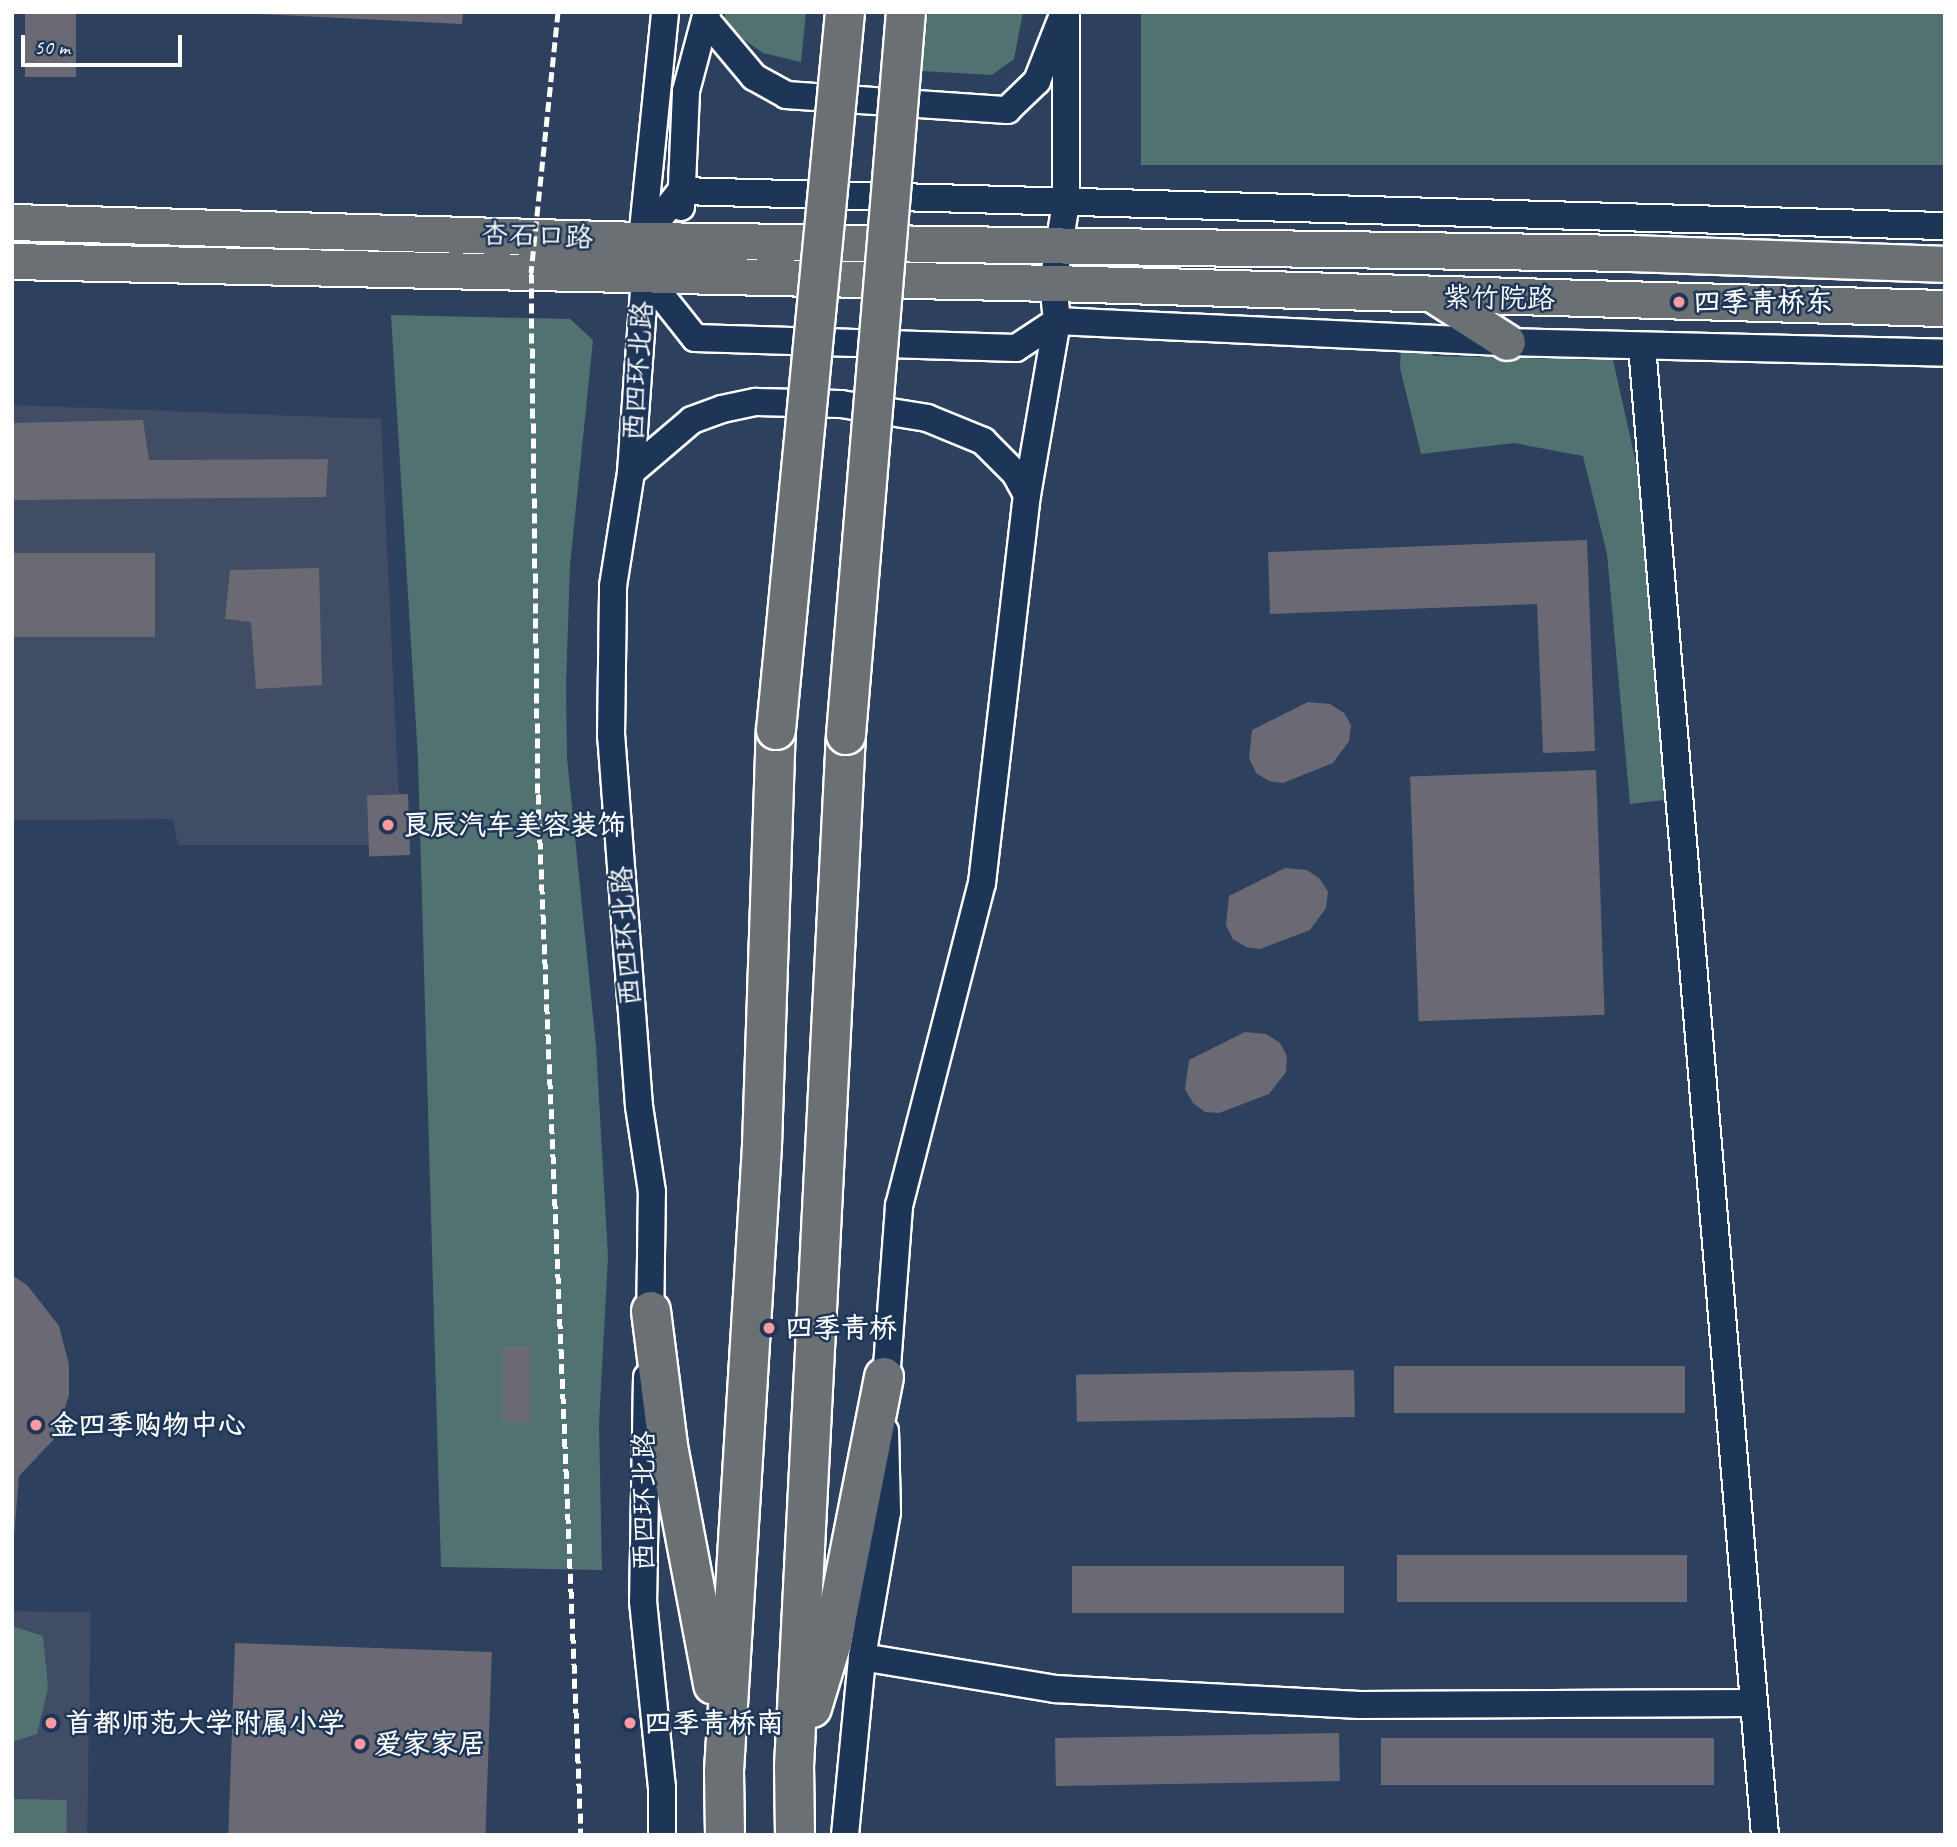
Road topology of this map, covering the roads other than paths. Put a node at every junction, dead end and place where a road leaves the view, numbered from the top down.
1 (666, 12) edge
2 (675, 12) edge
3 (845, 12) edge
4 (906, 12) edge
5 (1065, 12) edge
6 (707, 17) edge
7 (686, 91) junction
8 (681, 191) junction
9 (1066, 203) junction
10 (12, 222) edge
11 (1945, 226) edge
12 (642, 240) junction
13 (681, 240) junction
14 (1063, 244) junction
15 (12, 261) edge
16 (1945, 264) edge
17 (645, 275) junction
18 (1053, 283) junction
19 (1437, 297) junction
20 (1945, 308) edge
21 (1057, 321) junction
22 (1507, 342) junction
23 (1642, 346) junction
24 (1945, 353) edge
25 (631, 472) junction
26 (1027, 495) junction
27 (651, 1311) junction
28 (884, 1377) junction
29 (862, 1657) junction
30 (1752, 1703) junction
31 (794, 1768) junction
32 (724, 1771) junction
33 (662, 1835) edge
34 (725, 1835) edge
35 (795, 1835) edge
36 (845, 1835) edge
37 (1765, 1835) edge

1 - 12 street
2 - 7 street
3 - 32 highway, bridge
4 - 31 highway, bridge
5 - 6 street
5 - 9 street
6 - 7 street
7 - 8 street
8 - 9 street
8 - 12 street
8 - 13 street
9 - 11 street
9 - 14 street
10 - 12 main road, 杏石口路
12 - 13 main road, 杏石口路
12 - 17 street
13 - 14 main road, 杏石口路
13 - 17 street, 西四环北路
14 - 16 main road, 紫竹院路
14 - 18 street
15 - 17 main road, 杏石口路
17 - 18 main road, 杏石口路
17 - 21 street
17 - 25 street, 西四环北路
18 - 19 main road, 紫竹院路
18 - 21 street
19 - 20 main road, 紫竹院路
19 - 22 main road
21 - 22 street, 紫竹院路
21 - 26 street
22 - 23 street, 紫竹院路
23 - 24 street, 紫竹院路
23 - 30 street
25 - 26 street
25 - 27 street, 西四环北路
26 - 28 street
27 - 32 highway
27 - 33 street, 西四环北路
28 - 29 street
28 - 31 highway
29 - 30 street
29 - 36 street
30 - 37 street
31 - 35 highway
32 - 34 highway

